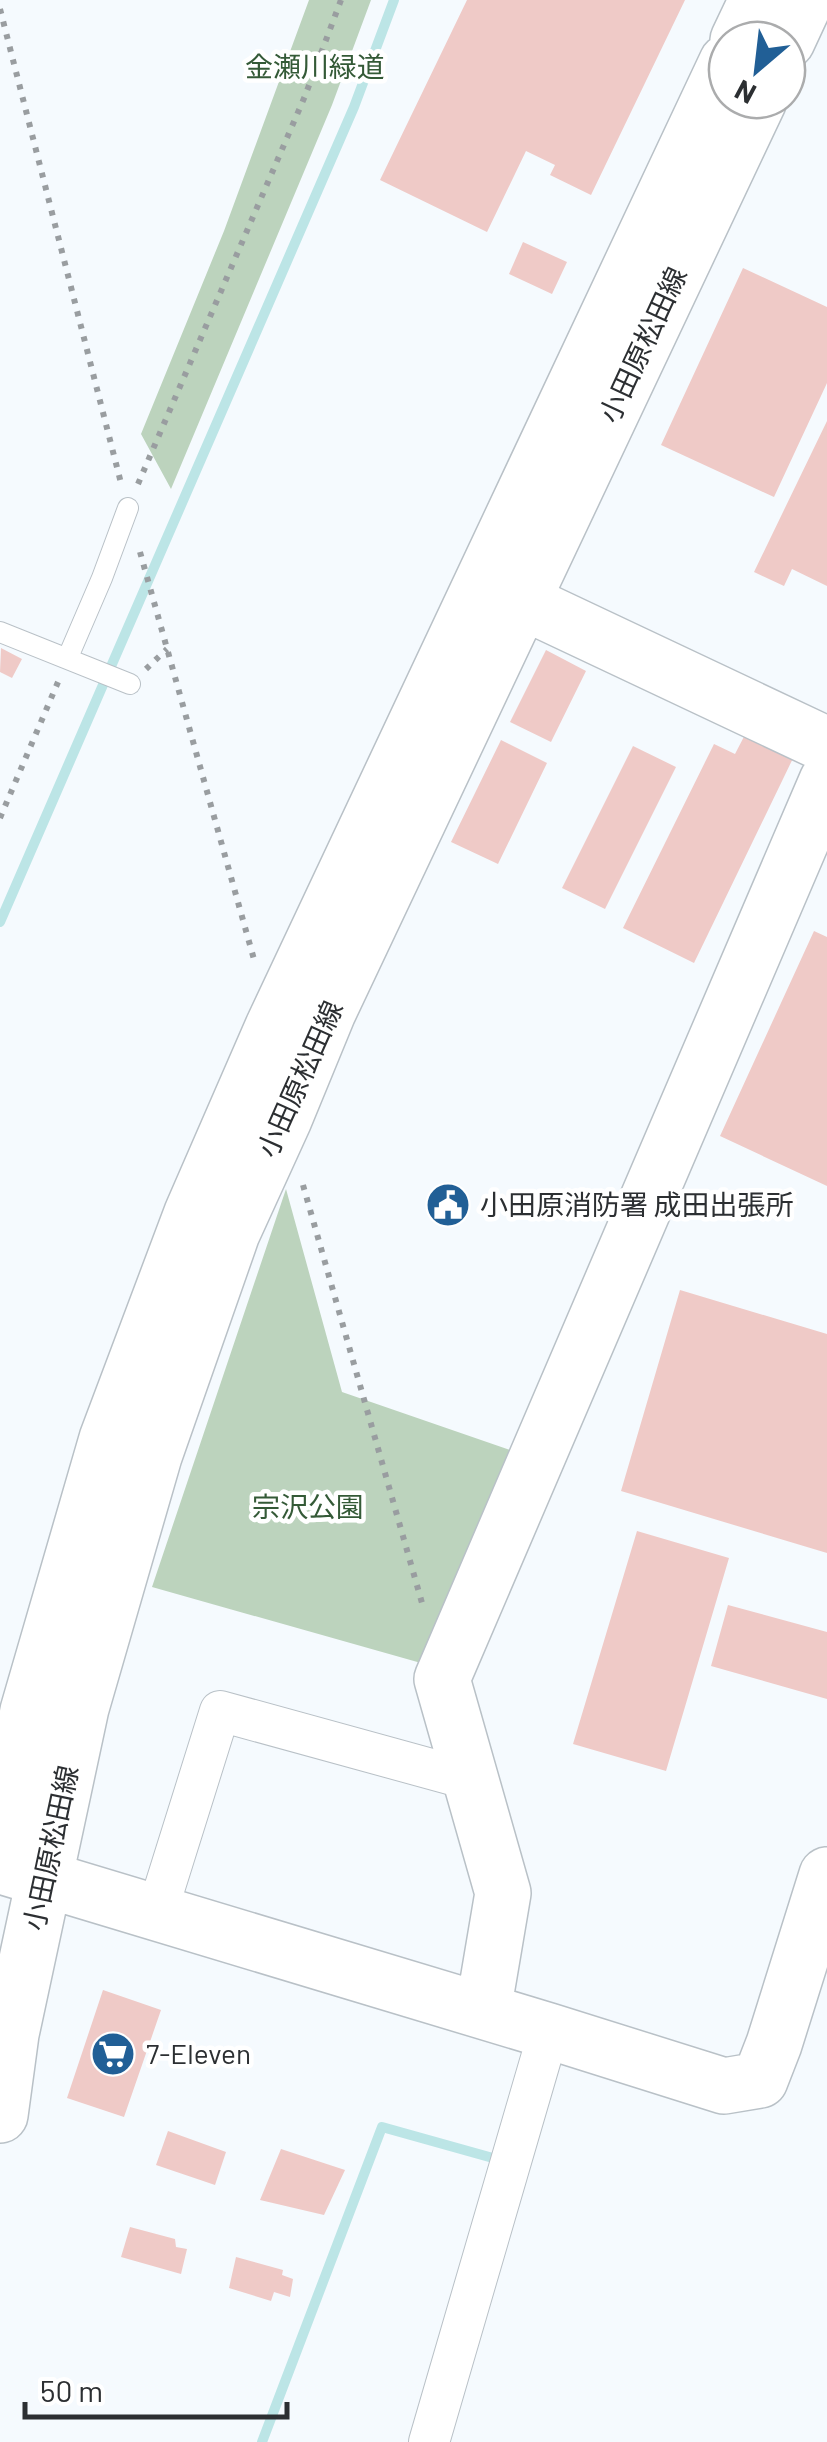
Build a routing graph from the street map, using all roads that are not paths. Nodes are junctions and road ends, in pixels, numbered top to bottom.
1 (707, 109) edge
2 (749, 120) edge
3 (128, 508) road end
4 (502, 591) junction
5 (0, 632) edge
6 (68, 658) junction
7 (130, 684) dead end
8 (827, 744) edge
9 (827, 781) edge
10 (471, 1780) junction
11 (15, 1865) edge
12 (827, 1875) edge
13 (157, 1912) junction
14 (483, 2012) junction
15 (549, 2031) junction
16 (0, 2114) edge
17 (429, 2442) edge

1 - 4 main road, 小田原松田線
2 - 4 main road, 小田原松田線
3 - 6 lane
4 - 8 main road
4 - 11 main road, 小田原松田線
4 - 11 main road, 小田原松田線
5 - 6 lane
6 - 7 lane
9 - 10 main road
10 - 13 street
10 - 14 main road
11 - 13 main road
11 - 16 main road, 小田原松田線
12 - 15 main road
13 - 14 main road
14 - 15 main road
15 - 17 street

